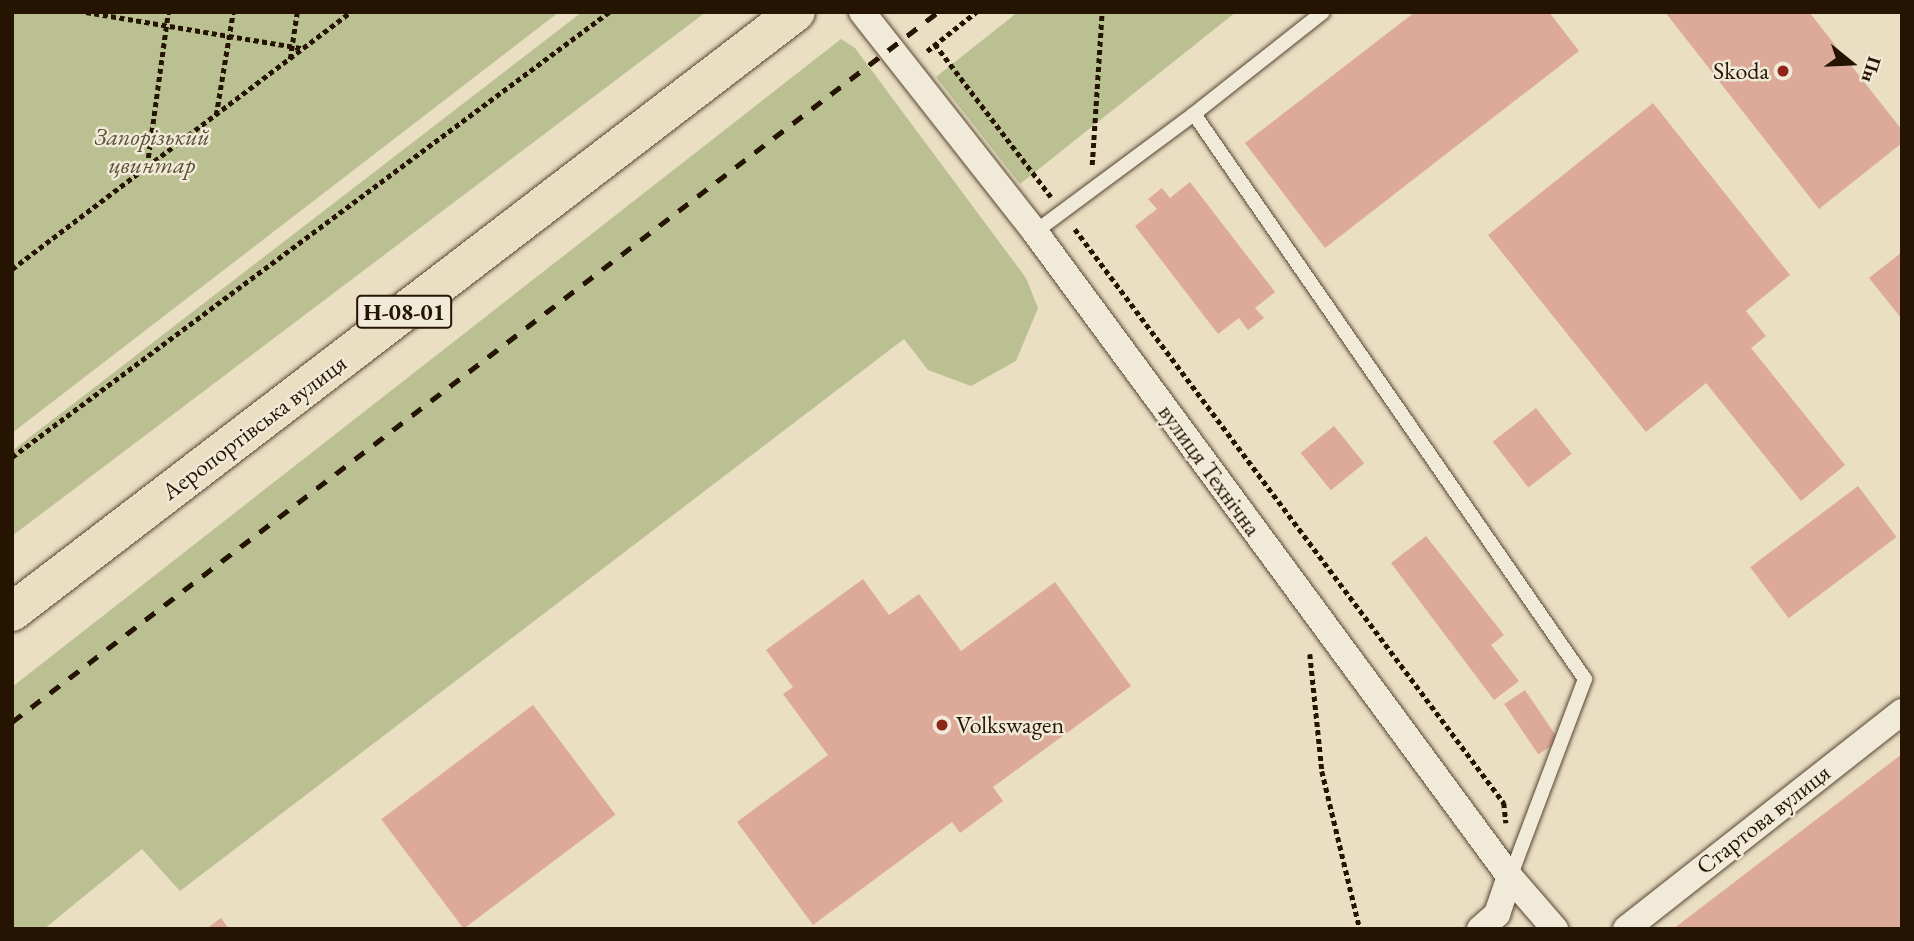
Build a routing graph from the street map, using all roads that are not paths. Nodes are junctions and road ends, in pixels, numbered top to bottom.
1 (796, 12) edge
2 (862, 12) edge
3 (1323, 12) edge
4 (1194, 114) junction
5 (1035, 232) junction
6 (12, 612) edge
7 (1902, 712) edge
8 (1510, 877) junction
9 (1480, 929) edge
10 (1555, 929) edge
11 (1626, 929) edge

1 - 6 main road, Аеропортівська вулиця / Н-08-01
2 - 5 street, вулиця Технічна
3 - 4 lane
4 - 5 lane
4 - 8 lane
5 - 8 street, вулиця Технічна
7 - 11 street, Стартова вулиця
8 - 9 street
8 - 10 street, вулиця Технічна

